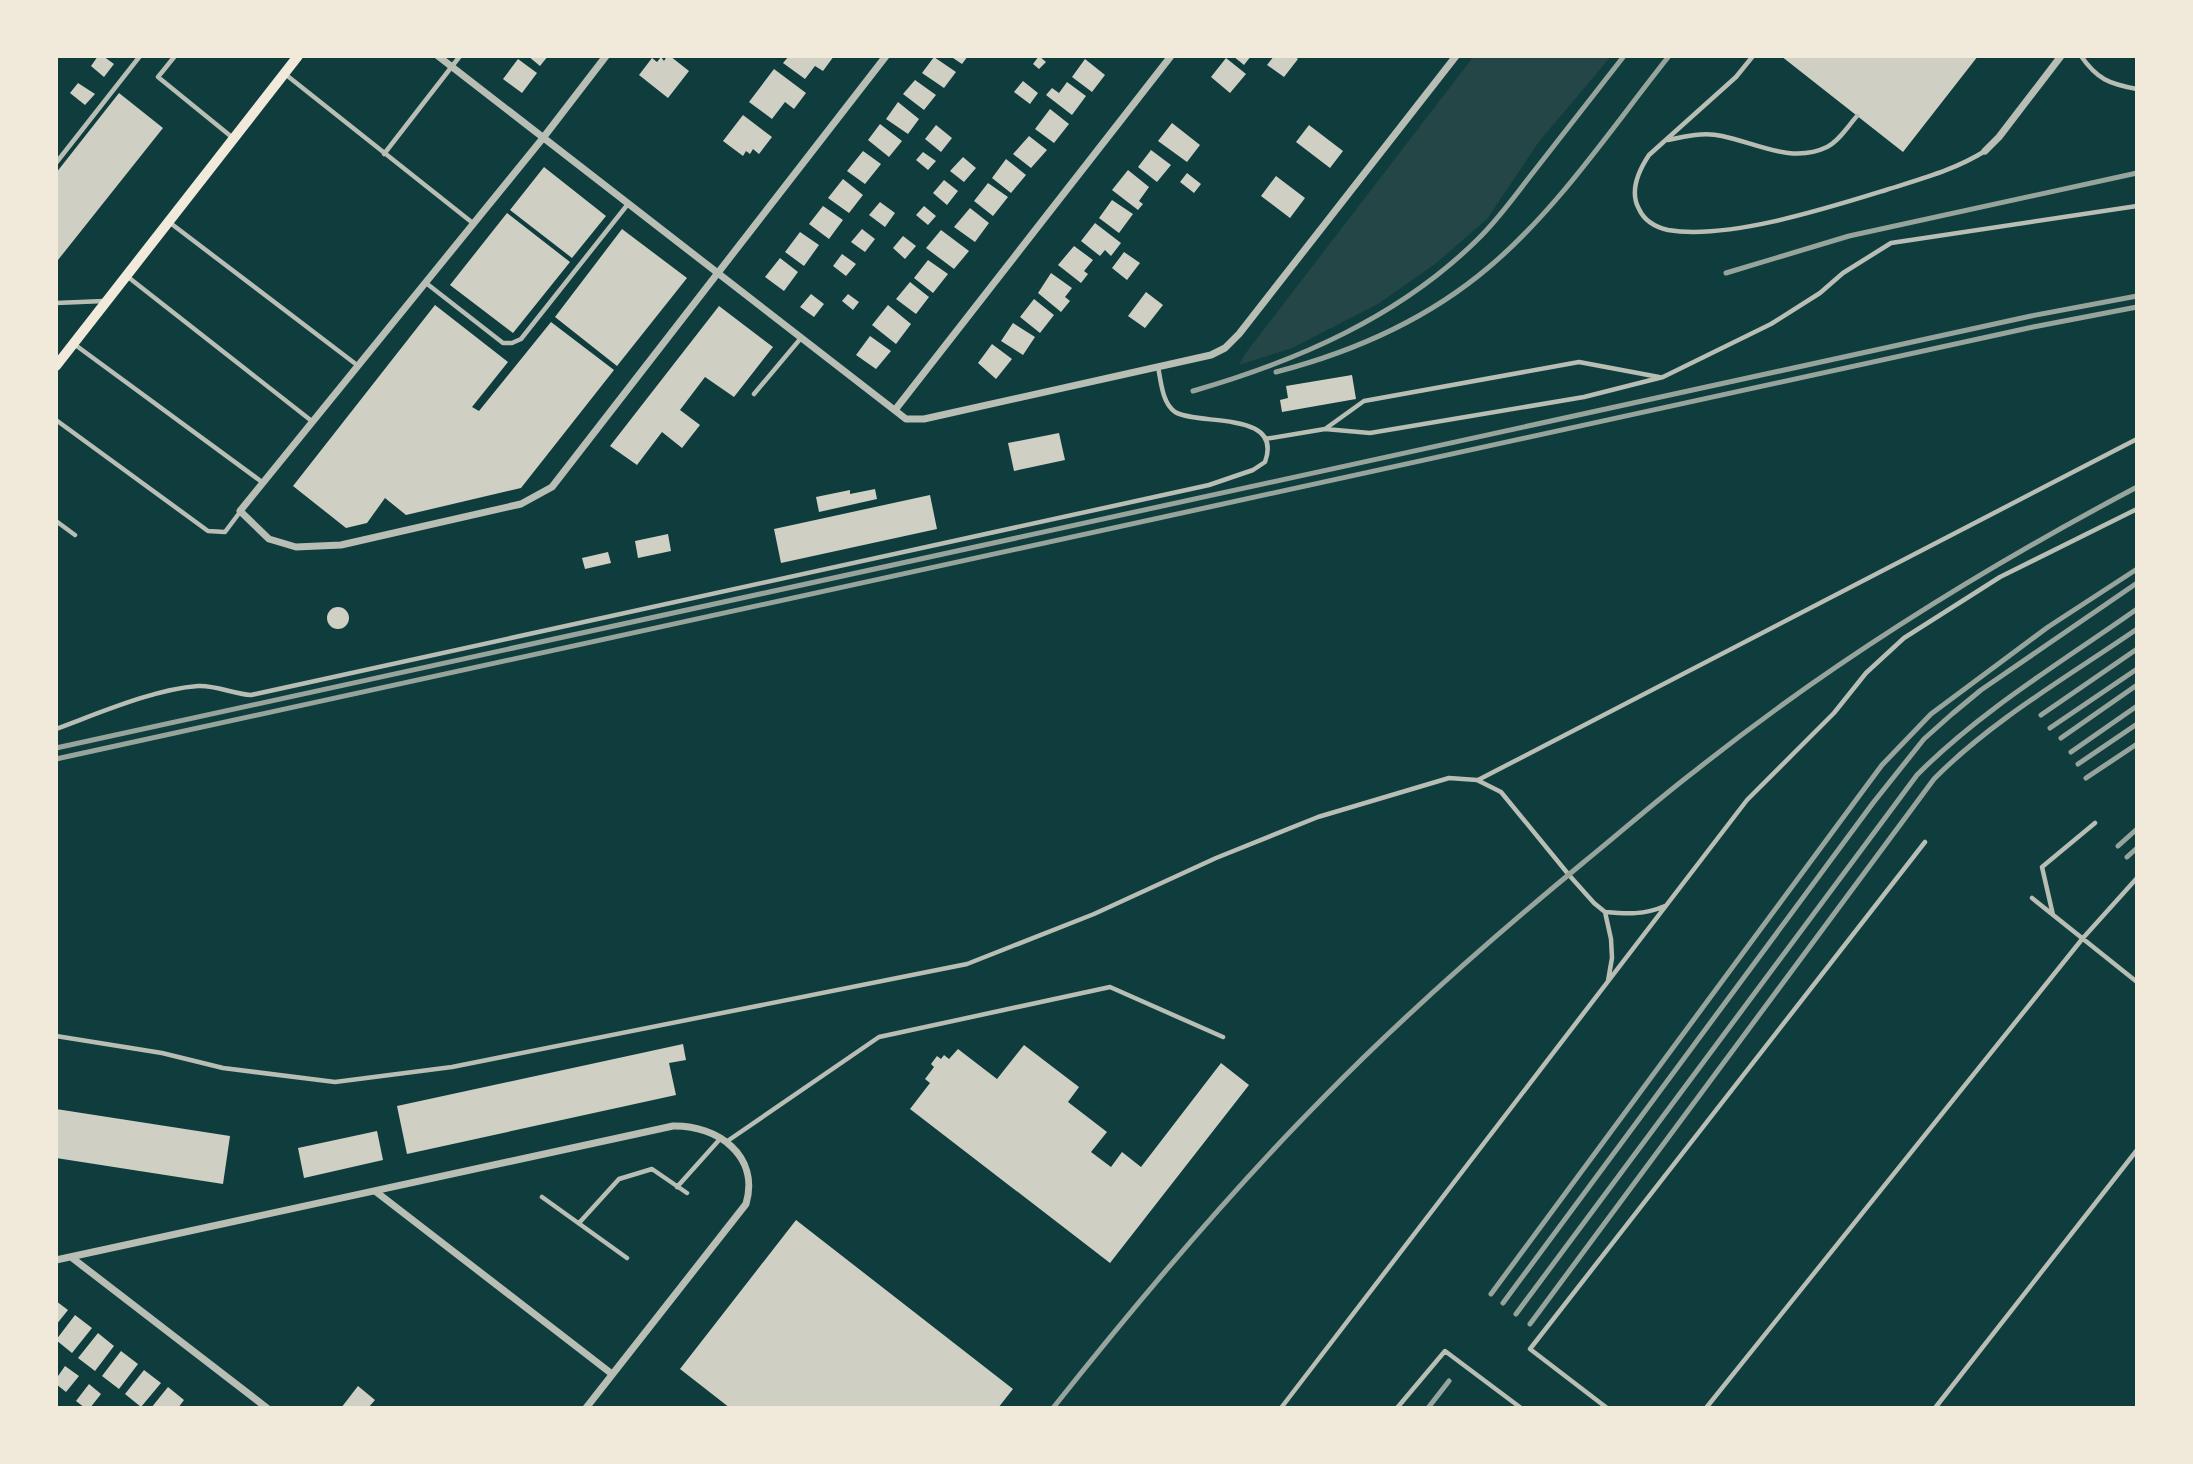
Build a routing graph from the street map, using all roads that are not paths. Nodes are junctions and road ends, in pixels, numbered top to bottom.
1 (140, 56) edge
2 (175, 56) edge
3 (298, 56) edge
4 (438, 56) edge
5 (460, 56) edge
6 (606, 56) edge
7 (886, 56) edge
8 (1171, 56) edge
9 (1456, 56) edge
10 (1753, 56) edge
11 (2061, 56) edge
12 (2081, 56) edge
13 (451, 66) junction
14 (284, 74) junction
15 (2137, 89) edge
16 (1857, 116) dead end
17 (543, 138) junction
18 (233, 139) junction
19 (1665, 141) junction
20 (1985, 151) joint
21 (384, 154) junction
22 (56, 163) edge
23 (628, 204) junction
24 (2137, 206) edge
25 (169, 222) junction
26 (474, 224) junction
27 (718, 274) junction
28 (127, 277) junction
29 (426, 283) junction
30 (109, 301) junction
31 (56, 303) edge
32 (802, 338) junction
33 (74, 343) junction
34 (56, 366) edge
35 (359, 367) junction
36 (1158, 367) junction
37 (1663, 377) junction
38 (754, 394) dead end
39 (895, 410) junction
40 (56, 420) edge
41 (313, 422) junction
42 (1325, 429) junction
43 (1265, 439) junction
44 (2137, 439) edge
45 (262, 482) junction
46 (2137, 509) edge
47 (240, 511) junction
48 (56, 521) edge
49 (75, 535) dead end
50 (56, 729) edge
51 (1477, 780) junction
52 (2095, 823) dead end
53 (1926, 842) dead end
54 (2137, 878) edge
55 (2032, 898) dead end
56 (1666, 905) junction
57 (1605, 912) junction
58 (2053, 915) junction
59 (2083, 938) junction
60 (1608, 981) junction
61 (2137, 982) edge
62 (56, 1036) edge
63 (1223, 1037) dead end
64 (724, 1140) junction
65 (2137, 1150) edge
66 (677, 1187) junction
67 (375, 1191) junction
68 (687, 1193) dead end
69 (542, 1198) dead end
70 (579, 1223) junction
71 (71, 1257) junction
72 (627, 1258) dead end
73 (56, 1260) edge
74 (612, 1374) junction
75 (267, 1408) edge
76 (586, 1408) edge
77 (1281, 1408) edge
78 (1397, 1408) edge
79 (1521, 1408) edge
80 (1607, 1408) edge
81 (1706, 1408) edge
82 (1935, 1408) edge

1 - 22 lane
2 - 18 lane
3 - 14 main road
4 - 13 street
5 - 13 lane
6 - 17 street
7 - 27 street
8 - 39 street
9 - 36 street
10 - 19 lane
11 - 20 street
12 - 15 lane
13 - 17 street
13 - 21 lane
14 - 18 main road
14 - 21 lane
16 - 19 lane
17 - 23 street
17 - 26 street
18 - 25 main road
19 - 20 lane
21 - 26 lane
23 - 27 street
23 - 29 lane
24 - 37 lane
25 - 28 main road
25 - 35 lane
26 - 29 street
27 - 32 street
27 - 47 street
28 - 30 main road
28 - 41 lane
29 - 35 street
30 - 31 lane
30 - 33 main road
32 - 38 lane
32 - 39 street
33 - 34 main road
33 - 45 lane
35 - 41 street
36 - 39 street
36 - 43 lane
37 - 42 lane
37 - 42 lane
40 - 47 lane
41 - 45 street
42 - 43 lane
43 - 50 lane
44 - 51 lane
45 - 47 street
46 - 56 lane
48 - 49 lane
51 - 57 lane
51 - 62 lane
52 - 58 lane
53 - 80 lane
54 - 59 lane
55 - 58 lane
56 - 57 lane
56 - 60 lane
57 - 60 lane
58 - 59 lane
59 - 61 lane
59 - 81 lane
60 - 77 lane
63 - 64 lane
64 - 66 lane
64 - 67 street
64 - 74 street
65 - 82 lane
66 - 68 lane
66 - 70 lane
67 - 71 street
67 - 74 street
69 - 70 lane
70 - 72 lane
71 - 73 street
71 - 75 street
74 - 76 street
78 - 79 lane

